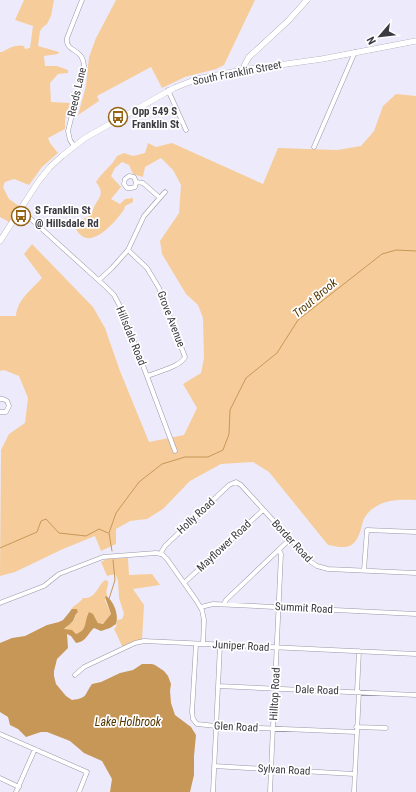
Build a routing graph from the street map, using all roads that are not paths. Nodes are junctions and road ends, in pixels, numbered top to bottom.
1 (82, 0) edge
2 (307, 0) edge
3 (416, 41) edge
4 (355, 52) junction
5 (243, 70) junction
6 (168, 90) junction
7 (186, 130) dead end
8 (74, 146) junction
9 (314, 147) dead end
10 (136, 182) dead end
11 (165, 192) dead end
12 (160, 198) junction
13 (21, 210) junction
14 (0, 241) edge
15 (128, 250) junction
16 (99, 280) junction
17 (147, 376) junction
18 (0, 399) edge
19 (0, 412) edge
20 (175, 450) dead end
21 (235, 482) joint
22 (263, 510) junction
23 (416, 532) edge
24 (290, 539) junction
25 (279, 550) junction
26 (160, 554) junction
27 (364, 570) junction
28 (416, 573) edge
29 (184, 583) junction
30 (0, 603) edge
31 (224, 604) junction
32 (279, 606) junction
33 (201, 607) junction
34 (416, 614) edge
35 (196, 644) junction
36 (203, 644) junction
37 (220, 645) junction
38 (278, 648) junction
39 (359, 651) junction
40 (416, 654) edge
41 (75, 675) dead end
42 (218, 686) junction
43 (276, 689) junction
44 (358, 692) junction
45 (416, 695) edge
46 (216, 726) junction
47 (356, 727) junction
48 (386, 728) dead end
49 (273, 729) junction
50 (356, 732) junction
51 (0, 734) edge
52 (35, 749) junction
53 (214, 766) junction
54 (272, 769) junction
55 (354, 774) junction
56 (0, 778) edge
57 (19, 787) junction
58 (16, 792) edge
59 (79, 792) edge
60 (213, 792) edge
61 (270, 792) edge
62 (354, 792) edge

1 - 8 street, Reeds Lane
2 - 5 main road
3 - 4 main road, South Franklin Street
4 - 5 main road, South Franklin Street
4 - 9 street
5 - 6 main road, South Franklin Street
6 - 7 street
6 - 8 main road, South Franklin Street
8 - 13 main road, South Franklin Street
10 - 12 street
11 - 12 street
12 - 15 street
13 - 14 main road, South Franklin Street
13 - 16 street, Hillsdale Road
15 - 16 street
15 - 17 street, Grove Avenue
16 - 17 street, Hillsdale Road
17 - 20 street, Hillsdale Road
18 - 19 street
21 - 22 street, Border Road
21 - 26 street, Holly Road
22 - 24 street, Border Road
22 - 29 street, Mayflower Road
23 - 27 street
24 - 25 street
24 - 27 street, Border Road
25 - 31 street
25 - 32 street, Hilltop Road
26 - 29 street
26 - 30 street
27 - 28 street, Border Road
29 - 33 street
31 - 32 street, Summit Road
31 - 33 street, Summit Road
32 - 34 street, Summit Road
32 - 38 street, Hilltop Road
33 - 36 street
35 - 36 street, Juniper Road
35 - 41 street, Juniper Road
35 - 46 street, Glen Road
36 - 37 street, Juniper Road
37 - 38 street, Juniper Road
37 - 42 street
38 - 39 street, Juniper Road
38 - 43 street, Hilltop Road
39 - 40 street, Juniper Road
39 - 44 street
42 - 43 street, Dale Road
42 - 46 street
43 - 44 street, Dale Road
43 - 49 street, Hilltop Road
44 - 45 street, Dale Road
44 - 47 street
46 - 49 street, Glen Road
46 - 53 street
47 - 48 street
47 - 50 street
49 - 50 street, Glen Road
49 - 54 street, Hilltop Road
50 - 55 street
51 - 52 street
52 - 57 street
52 - 59 street
53 - 54 street, Sylvan Road
53 - 60 street
54 - 55 street, Sylvan Road
54 - 61 street, Hilltop Road
55 - 62 street
56 - 57 street
57 - 58 street

